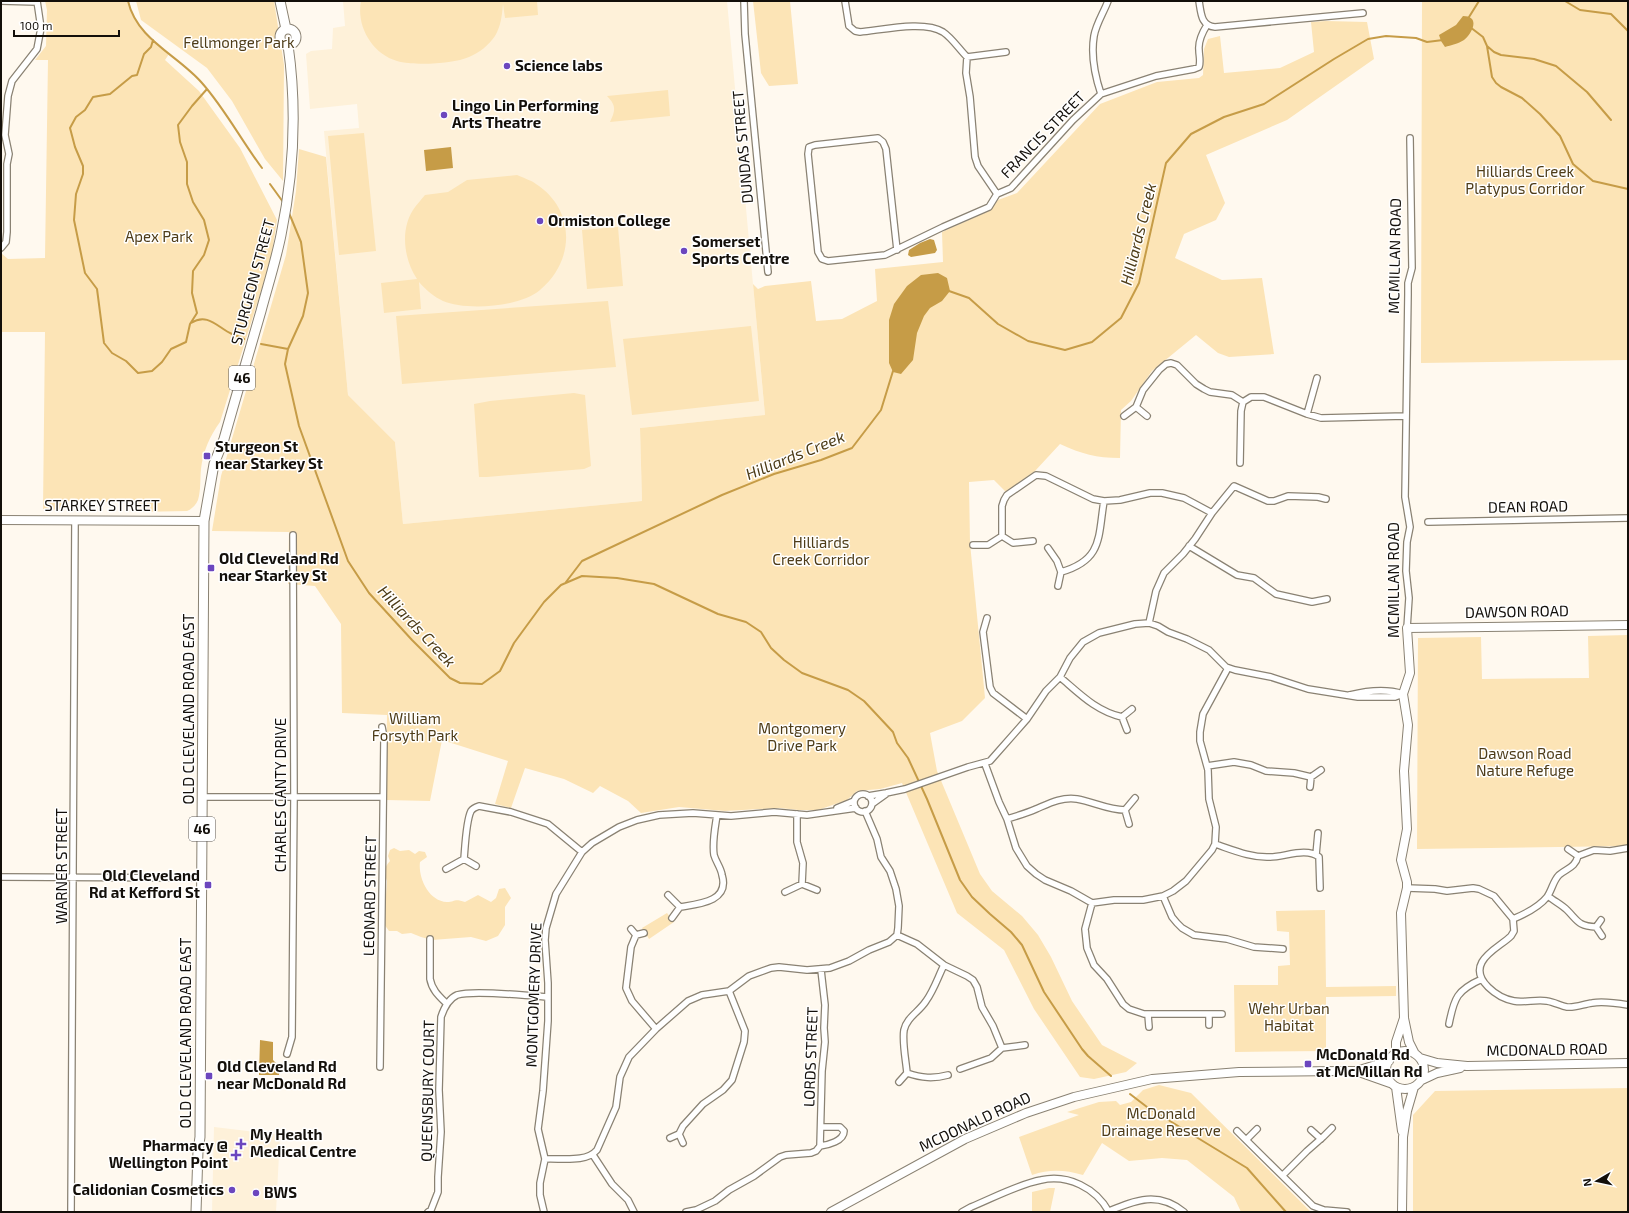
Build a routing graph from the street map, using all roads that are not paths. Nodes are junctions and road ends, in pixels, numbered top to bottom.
1 (1, 1) edge
2 (37, 1) edge
3 (280, 1) edge
4 (740, 1) edge
5 (744, 1) edge
6 (845, 1) edge
7 (1108, 1) edge
8 (1199, 1) edge
9 (1363, 13) dead end
10 (744, 19) junction
11 (1207, 25) junction
12 (1006, 52) dead end
13 (967, 57) junction
14 (1101, 94) junction
15 (1410, 138) dead end
16 (997, 194) junction
17 (1, 248) edge
18 (897, 250) junction
19 (768, 272) dead end
20 (1317, 378) dead end
21 (1243, 402) junction
22 (1136, 406) junction
23 (1307, 414) junction
24 (1124, 416) dead end
25 (1147, 416) dead end
26 (1406, 416) junction
27 (1240, 463) dead end
28 (1326, 499) dead end
29 (1104, 501) junction
30 (1212, 512) junction
31 (1628, 518) edge
32 (1, 520) edge
33 (75, 520) junction
34 (204, 520) junction
35 (1428, 522) dead end
36 (293, 535) dead end
37 (1002, 536) junction
38 (1033, 541) dead end
39 (973, 545) dead end
40 (1189, 546) junction
41 (1048, 548) dead end
42 (1062, 572) junction
43 (1058, 586) dead end
44 (1326, 600) dead end
45 (987, 618) dead end
46 (1149, 622) junction
47 (1628, 625) edge
48 (1407, 628) junction
49 (1228, 668) junction
50 (1060, 677) junction
51 (1403, 694) junction
52 (1132, 709) dead end
53 (1122, 717) junction
54 (1027, 719) junction
55 (382, 727) dead end
56 (1127, 730) dead end
57 (985, 764) junction
58 (1207, 766) junction
59 (1321, 770) dead end
60 (1311, 777) junction
61 (1310, 787) dead end
62 (886, 793) junction
63 (868, 796) junction
64 (203, 797) junction
65 (294, 797) junction
66 (383, 798) junction
67 (1135, 798) dead end
68 (854, 801) junction
69 (872, 804) junction
70 (856, 808) junction
71 (1125, 810) junction
72 (829, 811) junction
73 (865, 811) junction
74 (797, 814) junction
75 (717, 815) junction
76 (1007, 819) junction
77 (1129, 824) dead end
78 (1318, 833) dead end
79 (1215, 844) junction
80 (1628, 848) edge
81 (1568, 849) dead end
82 (582, 852) junction
83 (1316, 855) junction
84 (1578, 856) junction
85 (464, 859) junction
86 (476, 866) dead end
87 (446, 869) dead end
88 (1, 877) edge
89 (74, 877) junction
90 (202, 878) junction
91 (802, 884) junction
92 (1320, 888) dead end
93 (1407, 888) junction
94 (817, 890) dead end
95 (785, 892) dead end
96 (668, 895) dead end
97 (1163, 896) junction
98 (1548, 896) junction
99 (1092, 903) junction
100 (680, 907) junction
101 (672, 918) dead end
102 (1513, 919) junction
103 (1601, 920) dead end
104 (1596, 927) junction
105 (631, 929) dead end
106 (644, 933) dead end
107 (636, 935) junction
108 (897, 935) junction
109 (1602, 936) dead end
110 (430, 939) dead end
111 (1283, 949) dead end
112 (944, 965) junction
113 (821, 970) junction
114 (1482, 979) junction
115 (729, 991) junction
116 (547, 998) junction
117 (447, 1004) junction
118 (1628, 1005) edge
119 (1222, 1014) dead end
120 (1148, 1015) junction
121 (1209, 1015) junction
122 (1450, 1017) junction
123 (1404, 1018) junction
124 (1457, 1019) dead end
125 (1449, 1024) dead end
126 (1209, 1025) dead end
127 (1149, 1027) dead end
128 (656, 1029) junction
129 (1025, 1045) dead end
130 (1002, 1048) junction
131 (287, 1054) dead end
132 (1396, 1054) junction
133 (1417, 1056) junction
134 (1389, 1061) junction
135 (1628, 1063) edge
136 (1467, 1066) junction
137 (380, 1067) dead end
138 (960, 1070) dead end
139 (1356, 1071) junction
140 (907, 1073) junction
141 (948, 1075) dead end
142 (1422, 1080) junction
143 (899, 1082) dead end
144 (1393, 1085) junction
145 (1414, 1087) junction
146 (821, 1127) junction
147 (1332, 1128) dead end
148 (1257, 1129) dead end
149 (1310, 1130) dead end
150 (1237, 1131) dead end
151 (678, 1134) junction
152 (1403, 1137) junction
153 (200, 1138) junction
154 (670, 1138) dead end
155 (1321, 1139) junction
156 (1246, 1140) junction
157 (683, 1143) dead end
158 (820, 1146) junction
159 (593, 1154) junction
160 (545, 1159) junction
161 (1283, 1175) junction
162 (431, 1211) edge
163 (71, 1212) edge
164 (196, 1212) edge
165 (202, 1212) edge
166 (544, 1212) edge
167 (634, 1212) edge
168 (686, 1212) edge
169 (831, 1212) edge
170 (962, 1212) edge
171 (1109, 1212) edge
172 (1184, 1212) edge
173 (1347, 1212) edge
174 (1402, 1212) edge

1 - 2 street
2 - 17 street
3 - 34 main road, STURGEON STREET / 46
4 - 10 street, DUNDAS STREET
5 - 10 street, DUNDAS STREET
6 - 13 street
7 - 14 street
8 - 11 street
9 - 11 street
10 - 19 street, DUNDAS STREET
11 - 14 street, FRANCIS STREET
12 - 13 street
13 - 16 street
14 - 16 street, FRANCIS STREET
15 - 26 street, MCMILLAN ROAD
16 - 18 street, FRANCIS STREET
18 - 18 street, FRANCIS STREET
20 - 23 street
21 - 22 street
21 - 23 street
21 - 27 street
22 - 24 street
22 - 25 street
23 - 26 street
26 - 48 street, MCMILLAN ROAD
28 - 30 street
29 - 30 street
29 - 37 street
29 - 42 street
30 - 40 street
31 - 35 street, DEAN ROAD
32 - 33 street, STARKEY STREET
33 - 34 street, STARKEY STREET
33 - 89 street, WARNER STREET
34 - 64 main road, OLD CLEVELAND ROAD EAST / 46
36 - 65 street, CHARLES CANTY DRIVE
37 - 38 street
37 - 39 street
40 - 44 street
40 - 46 street
41 - 42 street
42 - 43 street
45 - 54 street
46 - 49 street
46 - 50 street
47 - 48 street, DAWSON ROAD
48 - 51 street, MCMILLAN ROAD
49 - 51 street
49 - 58 street
50 - 53 street
50 - 54 street
51 - 93 street, MCMILLAN ROAD
52 - 53 street
53 - 56 street
54 - 57 street
55 - 66 street, LEONARD STREET
57 - 62 street
57 - 76 street
58 - 60 street
58 - 79 street
59 - 60 street
60 - 61 street
62 - 63 street
62 - 69 street
63 - 68 street
63 - 69 street
64 - 65 street
64 - 90 main road, OLD CLEVELAND ROAD EAST / 46
65 - 66 street
65 - 131 street, CHARLES CANTY DRIVE
66 - 137 street, LEONARD STREET
67 - 71 street
68 - 70 street
68 - 72 street, MONTGOMERY DRIVE
69 - 73 street
70 - 72 street, MONTGOMERY DRIVE
70 - 73 street
71 - 76 street
71 - 77 street
72 - 74 street, MONTGOMERY DRIVE
73 - 108 street
74 - 75 street, MONTGOMERY DRIVE
74 - 91 street
75 - 82 street, MONTGOMERY DRIVE
75 - 100 street
76 - 99 street
78 - 83 street
79 - 83 street
79 - 97 street
80 - 84 street
81 - 84 street
82 - 85 street
82 - 116 street, MONTGOMERY DRIVE
83 - 92 street
84 - 98 street
85 - 86 street
85 - 87 street
88 - 89 street
89 - 90 street
89 - 163 street, WARNER STREET
90 - 153 main road, OLD CLEVELAND ROAD EAST / 46
91 - 94 street
91 - 95 street
93 - 102 street
93 - 123 street, MCMILLAN ROAD
96 - 100 street
97 - 99 street
97 - 111 street
98 - 102 street
98 - 104 street
99 - 120 street
100 - 101 street
102 - 114 street
103 - 104 street
104 - 109 street
105 - 107 street
106 - 107 street
107 - 128 street
108 - 112 street
108 - 113 street
110 - 117 street
112 - 130 street
112 - 140 street
113 - 115 street
113 - 146 street, LORDS STREET
114 - 118 street
114 - 122 street
115 - 128 street
115 - 151 street
116 - 117 street, QUEENSBURY COURT
116 - 160 street, MONTGOMERY DRIVE
117 - 162 street, QUEENSBURY COURT
119 - 121 street
120 - 121 street
120 - 127 street
121 - 126 street
122 - 124 street
122 - 125 street
123 - 132 street, MCMILLAN ROAD
123 - 133 street, MCMILLAN ROAD
128 - 159 street
129 - 130 street
130 - 138 street
132 - 133 street
132 - 134 street
133 - 136 street, MCDONALD ROAD
133 - 142 street
134 - 139 street, MCDONALD ROAD
134 - 144 street
135 - 136 street, MCDONALD ROAD
136 - 142 street, MCDONALD ROAD
139 - 144 street, MCDONALD ROAD
139 - 169 street, MCDONALD ROAD
140 - 141 street
140 - 143 street
142 - 145 street
144 - 145 street
144 - 152 street
145 - 152 street
146 - 158 street, LORDS STREET
146 - 158 street
147 - 155 street
148 - 156 street
149 - 155 street
150 - 156 street
151 - 154 street
151 - 157 street
152 - 174 street
153 - 164 main road, OLD CLEVELAND ROAD EAST / 46
153 - 165 main road, OLD CLEVELAND ROAD EAST / 46
155 - 161 street
156 - 161 street
158 - 168 street
159 - 160 street
159 - 167 street
160 - 166 street, MONTGOMERY DRIVE
161 - 173 street
170 - 171 street
171 - 172 street

